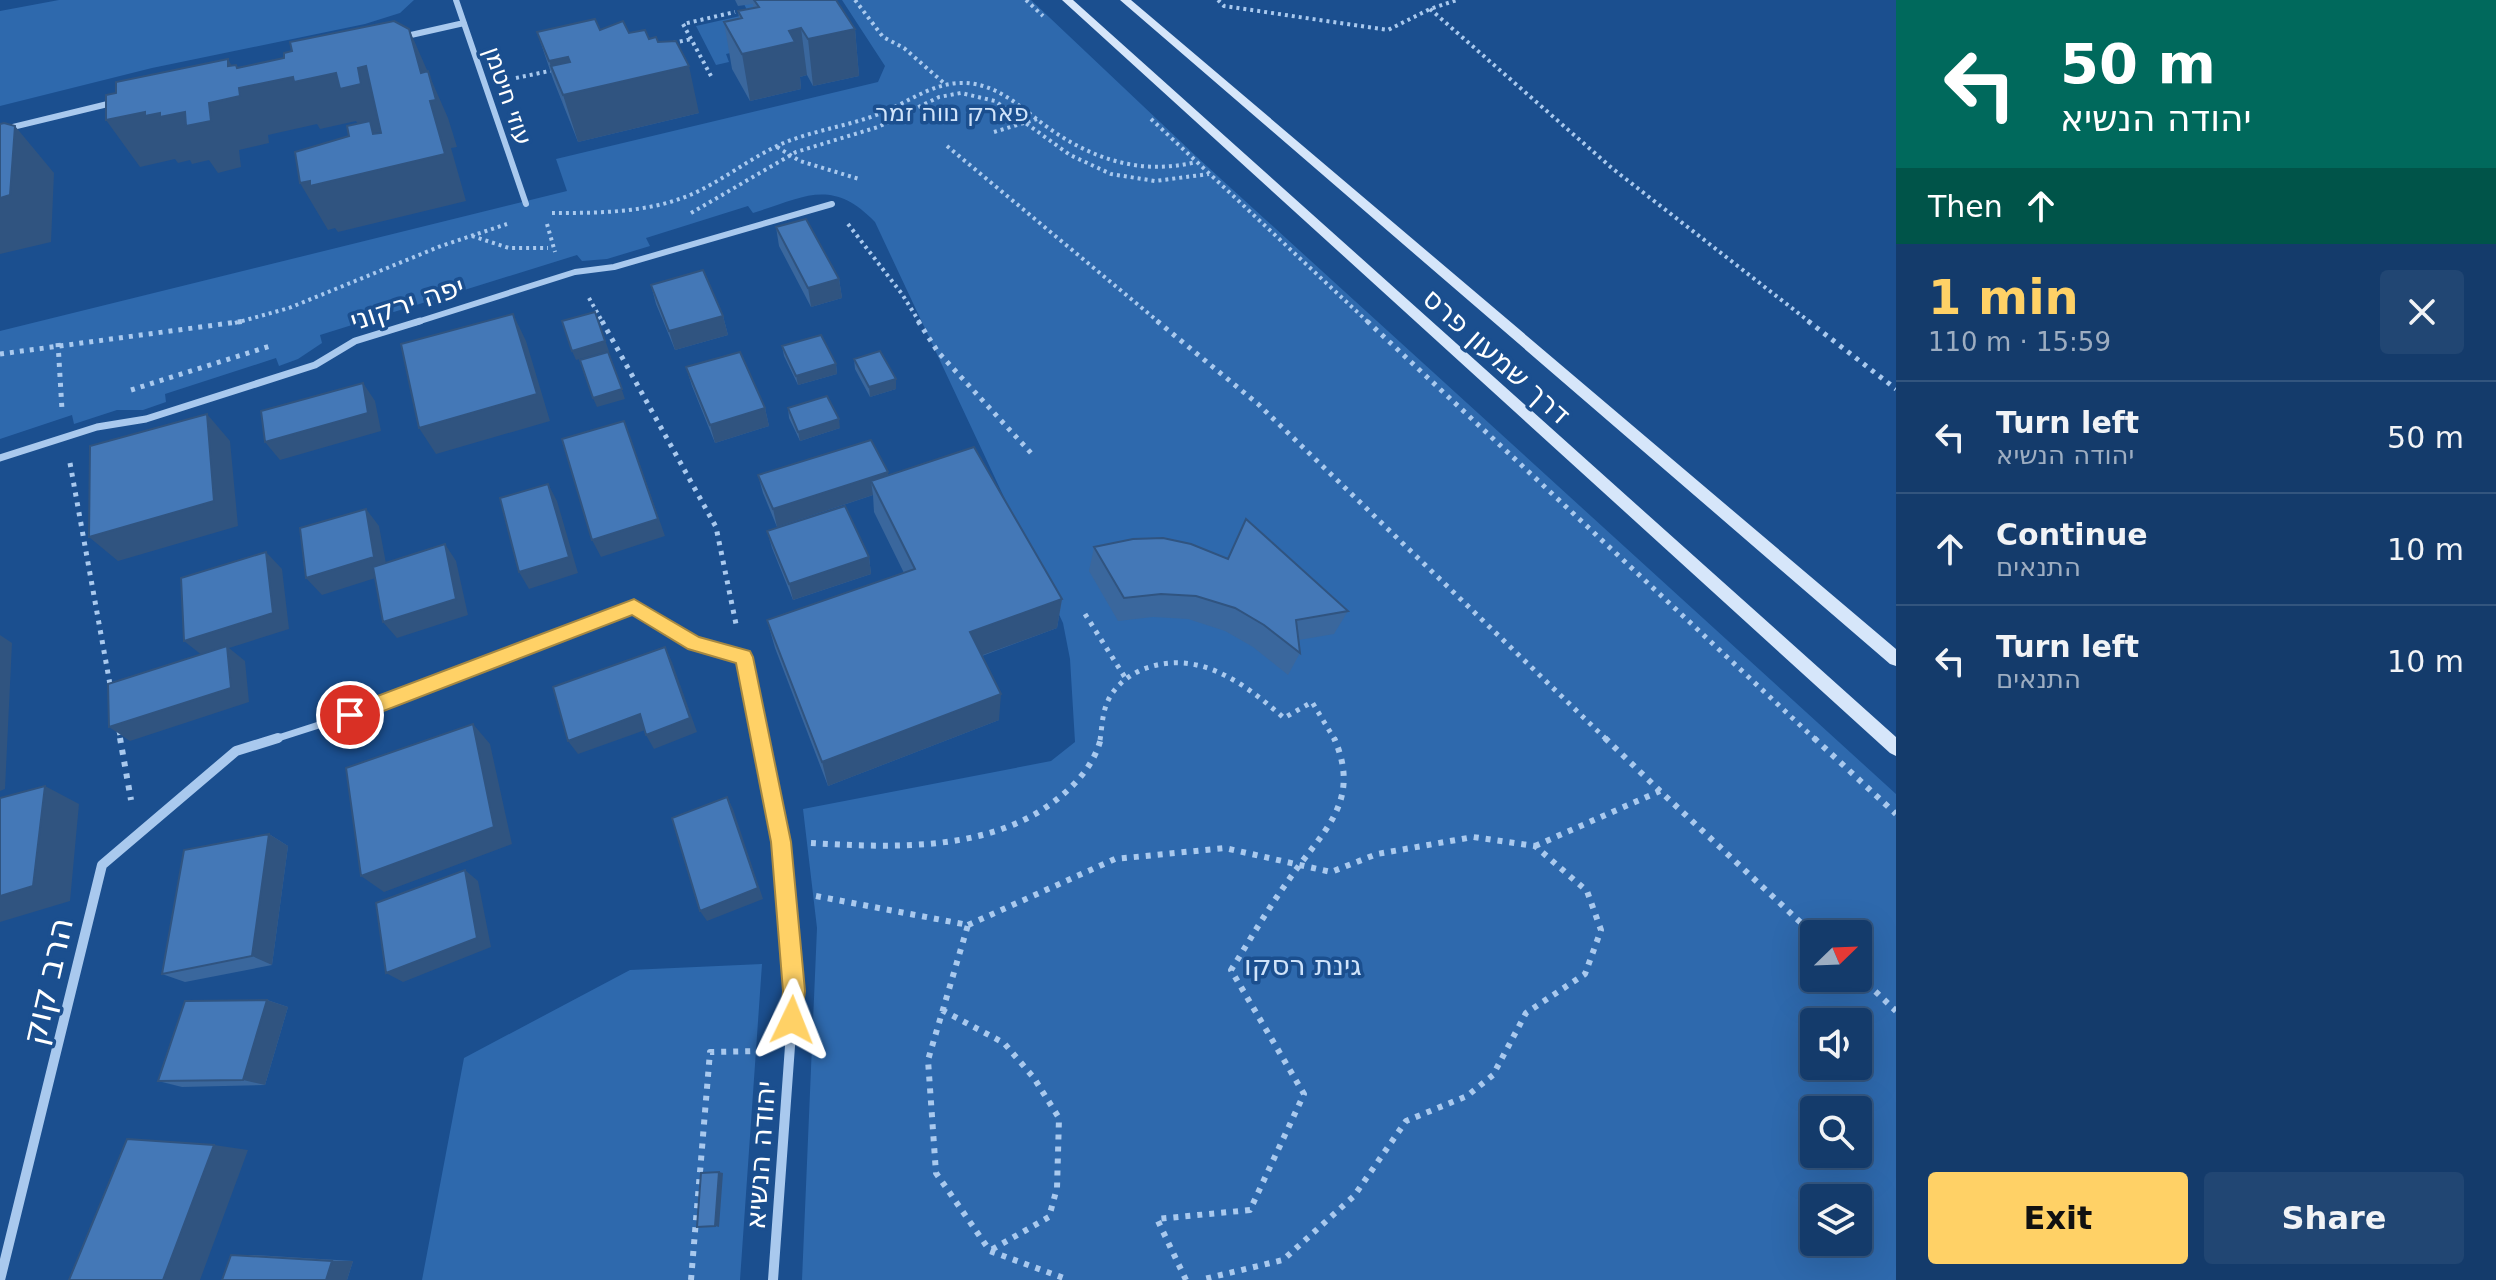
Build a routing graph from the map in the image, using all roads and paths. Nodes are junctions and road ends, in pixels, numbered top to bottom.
1 (456, 0) edge
2 (855, 0) edge
3 (1026, 0) edge
4 (1067, 0) edge
5 (1125, 0) edge
6 (1218, 0) edge
7 (1457, 0) edge
8 (1430, 9) junction
9 (735, 12) edge
10 (1049, 21) dead end
11 (464, 23) junction
12 (399, 38) edge
13 (691, 39) junction
14 (662, 46) edge
15 (560, 68) edge
16 (711, 76) dead end
17 (516, 78) dead end
18 (945, 85) dead end
19 (122, 101) edge
20 (1151, 118) dead end
21 (1037, 119) dead end
22 (1026, 123) junction
23 (0, 130) edge
24 (994, 132) dead end
25 (947, 146) dead end
26 (777, 147) dead end
27 (1080, 149) dead end
28 (790, 155) junction
29 (1196, 162) junction
30 (1209, 174) junction
31 (859, 179) dead end
32 (526, 204) dead end
33 (832, 204) joint
34 (686, 215) dead end
35 (472, 236) dead end
36 (553, 248) dead end
37 (575, 272) junction
38 (58, 343) dead end
39 (1896, 389) edge
40 (65, 437) junction
41 (1031, 453) dead end
42 (0, 458) edge
43 (1085, 614) dead end
44 (744, 657) junction
45 (1896, 659) edge
46 (1126, 679) junction
47 (113, 697) edge
48 (118, 728) edge
49 (1896, 748) edge
50 (1660, 791) junction
51 (1896, 814) edge
52 (138, 835) junction
53 (781, 842) junction
54 (1535, 846) junction
55 (1299, 865) junction
56 (785, 890) junction
57 (1800, 922) edge
58 (968, 925) junction
59 (1872, 988) edge
60 (942, 1010) junction
61 (1896, 1011) edge
62 (790, 1050) junction
63 (990, 1251) junction
64 (0, 1280) edge
65 (691, 1280) edge
66 (773, 1280) edge
67 (1069, 1280) edge
68 (1186, 1280) edge
69 (1200, 1280) edge

1 - 11 street, עוזי חיטמן
2 - 18 path
3 - 10 path
4 - 49 street, דרך שמעון פרס
5 - 45 street, דרך שמעון פרס
6 - 8 path
7 - 8 path
8 - 39 path
9 - 13 path
11 - 12 street
11 - 32 street, עוזי חיטמן
13 - 14 path
13 - 16 path
15 - 17 path
19 - 23 street
20 - 29 path
21 - 22 path
22 - 24 path
22 - 28 path
22 - 30 path
25 - 50 path
26 - 28 path
27 - 29 path
28 - 31 path
28 - 34 path
29 - 30 path
30 - 51 path
33 - 37 street, יפה ירקוני
33 - 41 path
35 - 36 path
37 - 40 street, יפה ירקוני
37 - 44 path
38 - 40 path
40 - 42 street, יפה ירקוני
40 - 47 path
43 - 46 path
44 - 52 street, הרב קוק
44 - 53 street, יהודה הנשיא
46 - 53 path
46 - 55 path
48 - 52 path
50 - 54 path
50 - 57 path
52 - 64 street, הרב קוק
53 - 56 street, יהודה הנשיא
54 - 55 path
54 - 69 path
55 - 58 path
55 - 68 path
56 - 58 path
56 - 62 street, יהודה הנשיא
58 - 60 path
59 - 61 path
60 - 63 path
60 - 63 path
62 - 65 path
62 - 66 street, יהודה הנשיא
63 - 67 path

